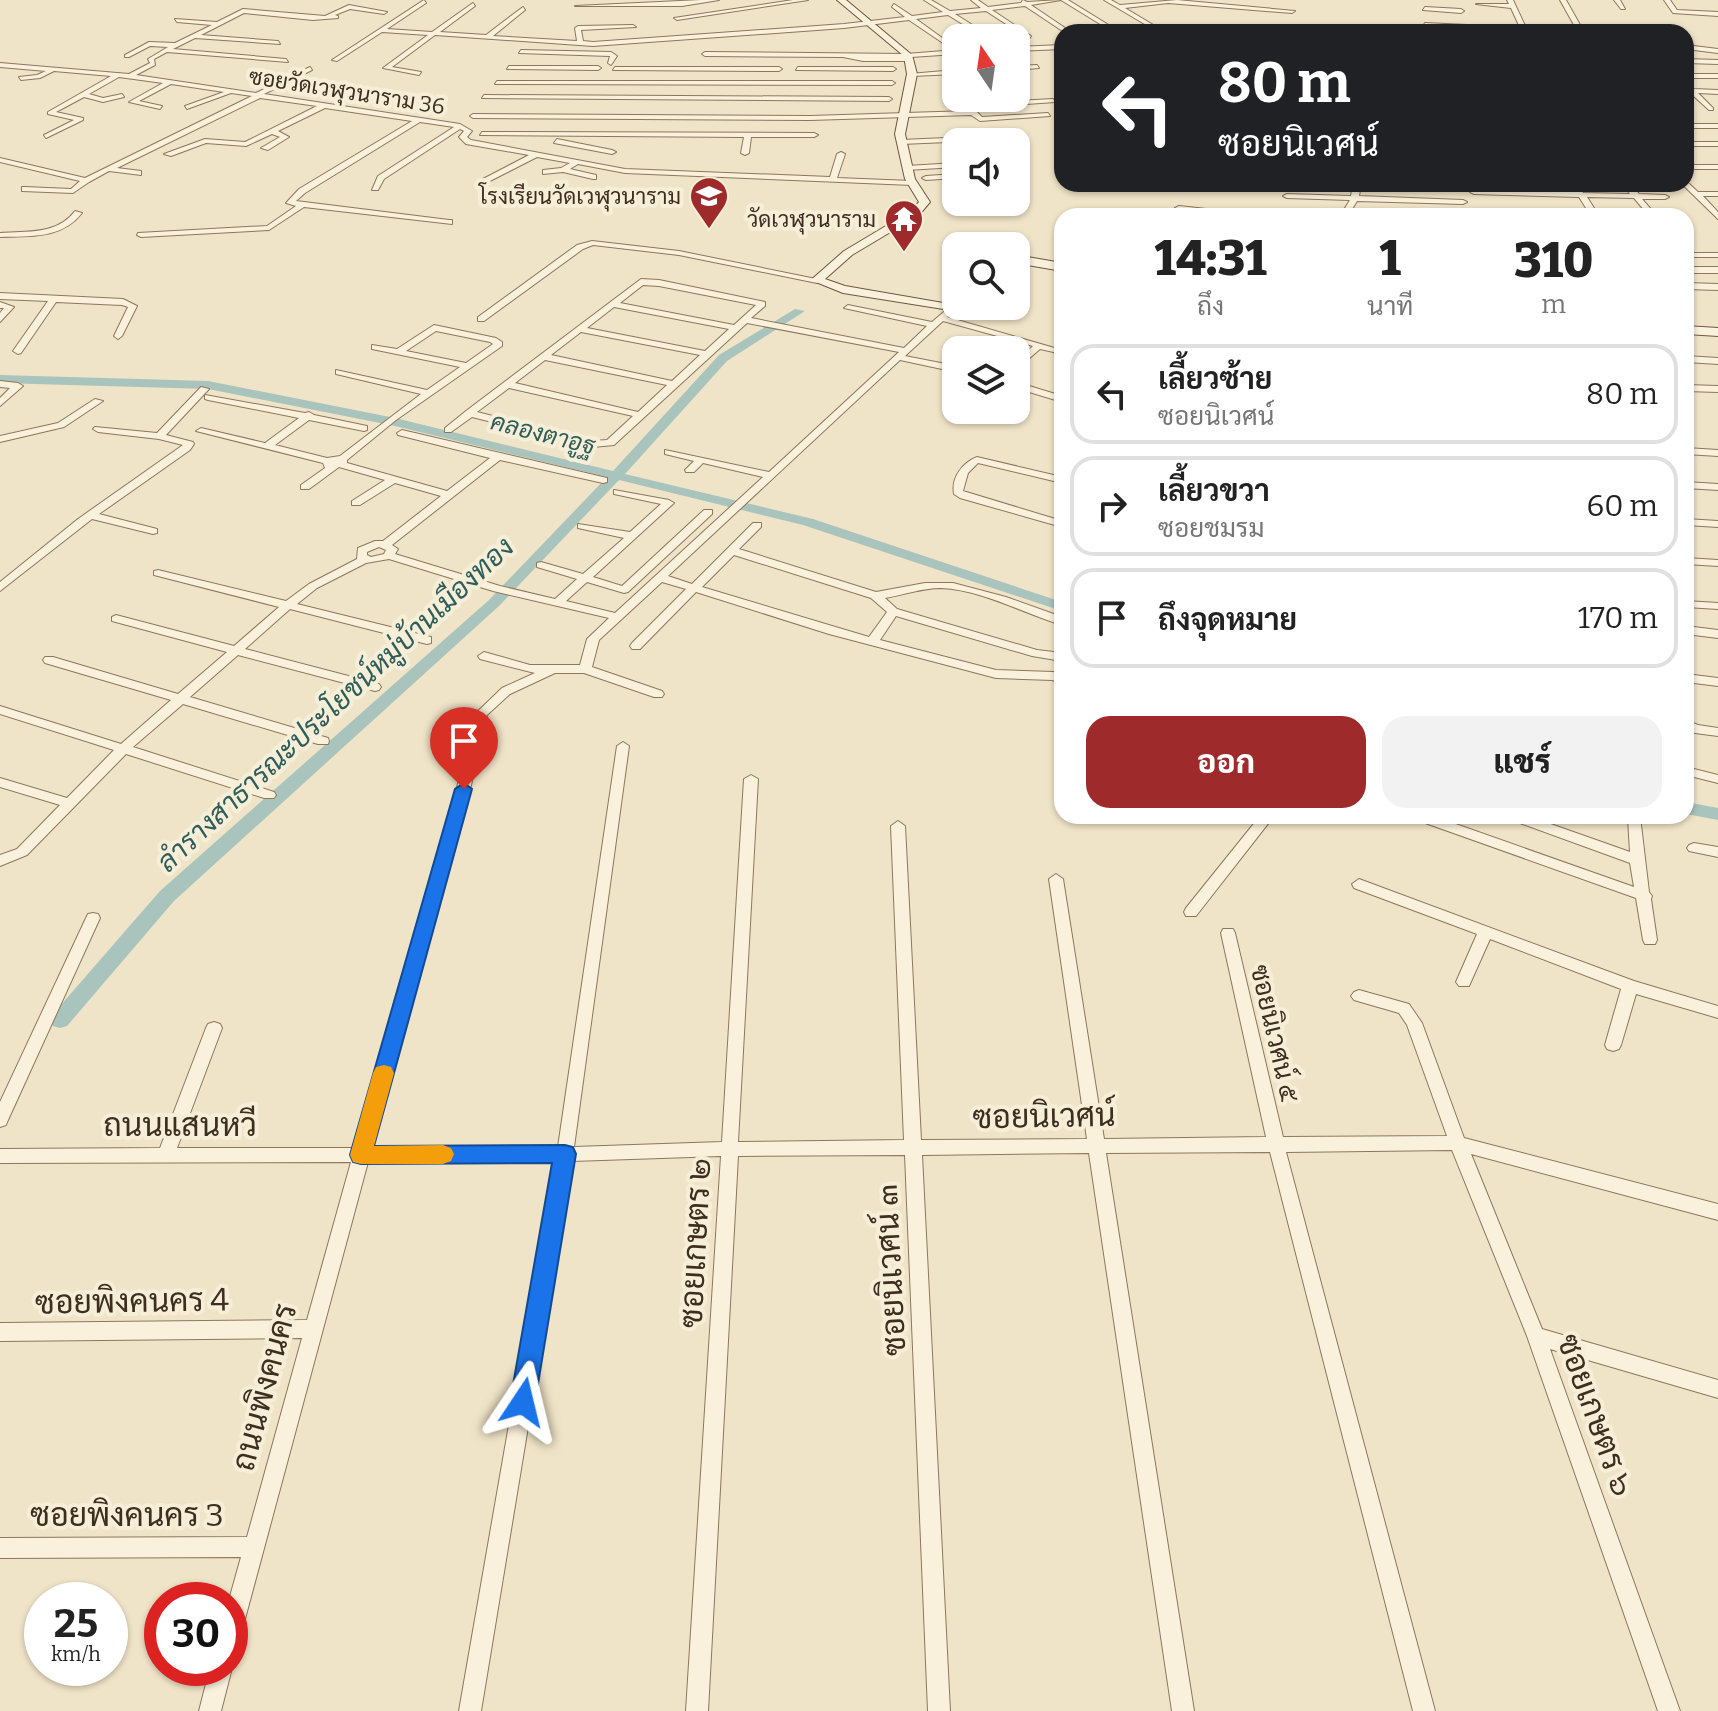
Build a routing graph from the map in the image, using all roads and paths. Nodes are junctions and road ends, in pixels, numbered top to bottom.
1 (716, 0) edge
2 (795, 0) edge
3 (841, 0) edge
4 (927, 0) edge
5 (974, 0) edge
6 (1061, 0) edge
7 (1107, 0) edge
8 (1257, 0) edge
9 (1457, 0) edge
10 (1563, 0) edge
11 (1617, 0) edge
12 (1667, 0) edge
13 (1168, 1) edge
14 (1271, 1) edge
15 (424, 2) dead end
16 (668, 2) edge
17 (894, 2) edge
18 (1022, 2) edge
19 (594, 3) edge
20 (630, 3) edge
21 (1511, 3) edge
22 (1716, 3) edge
23 (804, 4) edge
24 (1479, 4) dead end
25 (473, 5) dead end
26 (578, 6) dead end
27 (756, 7) junction
28 (1120, 7) junction
29 (987, 8) junction
30 (1623, 8) dead end
31 (523, 9) dead end
32 (1425, 9) dead end
33 (1292, 11) dead end
34 (1461, 11) junction
35 (384, 12) dead end
36 (721, 12) junction
37 (949, 13) junction
38 (1718, 13) edge
39 (283, 14) junction
40 (328, 16) junction
41 (336, 17) dead end
42 (686, 17) junction
43 (771, 17) dead end
44 (1149, 17) dead end
45 (677, 18) dead end
46 (911, 18) junction
47 (1138, 18) junction
48 (177, 20) dead end
49 (733, 20) dead end
50 (271, 21) dead end
51 (217, 23) junction
52 (871, 23) junction
53 (697, 24) dead end
54 (967, 24) edge
55 (1010, 24) edge
56 (1056, 24) edge
57 (1103, 24) edge
58 (1148, 24) edge
59 (1466, 24) edge
60 (1521, 24) edge
61 (1576, 24) edge
62 (231, 25) dead end
63 (633, 27) dead end
64 (381, 30) junction
65 (432, 34) junction
66 (192, 36) junction
67 (486, 38) junction
68 (942, 40) edge
69 (278, 43) dead end
70 (580, 44) junction
71 (175, 45) junction
72 (1054, 47) edge
73 (1030, 48) edge
74 (1694, 48) edge
75 (166, 50) junction
76 (1718, 51) edge
77 (521, 52) dead end
78 (942, 53) edge
79 (705, 54) dead end
80 (789, 55) junction
81 (127, 56) dead end
82 (638, 56) dead end
83 (677, 56) dead end
84 (908, 57) junction
85 (335, 60) dead end
86 (286, 61) dead end
87 (1694, 61) edge
88 (1718, 62) edge
89 (0, 65) edge
90 (635, 66) junction
91 (610, 67) junction
92 (674, 67) junction
93 (1037, 67) dead end
94 (509, 68) dead end
95 (783, 68) junction
96 (1030, 68) edge
97 (54, 69) junction
98 (310, 69) dead end
99 (893, 69) dead end
100 (77, 71) junction
101 (419, 73) dead end
102 (942, 73) edge
103 (120, 74) junction
104 (912, 74) junction
105 (131, 76) junction
106 (1694, 76) edge
107 (1718, 76) edge
108 (21, 78) dead end
109 (148, 78) junction
110 (60, 82) dead end
111 (170, 82) junction
112 (497, 83) dead end
113 (601, 83) junction
114 (782, 83) junction
115 (892, 83) dead end
116 (1694, 89) edge
117 (144, 90) dead end
118 (233, 91) junction
119 (1718, 92) edge
120 (1694, 93) edge
121 (82, 94) junction
122 (122, 96) dead end
123 (258, 96) junction
124 (484, 97) dead end
125 (595, 98) junction
126 (779, 99) junction
127 (889, 99) dead end
128 (1053, 101) dead end
129 (323, 105) junction
130 (160, 107) dead end
131 (187, 107) dead end
132 (1711, 109) dead end
133 (973, 113) junction
134 (1048, 115) dead end
135 (473, 116) dead end
136 (661, 117) junction
137 (901, 117) junction
138 (418, 120) junction
139 (460, 126) junction
140 (1694, 126) edge
141 (1718, 126) edge
142 (272, 131) junction
143 (482, 134) dead end
144 (526, 135) junction
145 (656, 135) junction
146 (748, 135) junction
147 (814, 135) dead end
148 (46, 136) dead end
149 (942, 140) edge
150 (901, 142) junction
151 (1694, 144) edge
152 (1718, 144) edge
153 (265, 148) dead end
154 (612, 152) dead end
155 (745, 153) dead end
156 (168, 154) dead end
157 (537, 154) junction
158 (841, 154) dead end
159 (0, 160) edge
160 (577, 162) junction
161 (942, 166) edge
162 (1694, 167) edge
163 (1718, 167) edge
164 (907, 168) junction
165 (108, 169) junction
166 (563, 170) junction
167 (546, 172) dead end
168 (138, 173) dead end
169 (593, 177) dead end
170 (942, 177) edge
171 (926, 178) dead end
172 (86, 180) junction
173 (833, 180) junction
174 (484, 182) dead end
175 (912, 183) junction
176 (375, 188) dead end
177 (25, 189) dead end
178 (1694, 191) edge
179 (1356, 192) edge
180 (1474, 192) dead end
181 (1632, 192) edge
182 (1525, 193) junction
183 (1582, 194) junction
184 (1697, 194) junction
185 (1718, 194) edge
186 (1287, 196) dead end
187 (1635, 196) junction
188 (1665, 197) dead end
189 (1355, 198) junction
190 (1239, 202) dead end
191 (1463, 202) dead end
192 (302, 205) junction
193 (1238, 208) edge
194 (1349, 208) edge
195 (1534, 208) edge
196 (1590, 208) edge
197 (1646, 208) edge
198 (78, 213) dead end
199 (1718, 217) edge
200 (449, 222) dead end
201 (0, 235) edge
202 (141, 235) dead end
203 (1694, 255) edge
204 (1718, 255) edge
205 (1030, 261) edge
206 (1054, 266) edge
207 (1694, 270) edge
208 (1718, 270) edge
209 (817, 280) junction
210 (1694, 286) edge
211 (1707, 287) junction
212 (1718, 287) edge
213 (0, 296) edge
214 (54, 299) junction
215 (1718, 301) edge
216 (613, 304) junction
217 (942, 304) edge
218 (0, 305) edge
219 (848, 308) dead end
220 (942, 318) edge
221 (0, 319) edge
222 (481, 319) dead end
223 (746, 320) junction
224 (938, 322) junction
225 (737, 328) junction
226 (580, 329) junction
227 (1694, 330) edge
228 (1718, 332) edge
229 (118, 336) dead end
230 (1039, 345) junction
231 (375, 347) dead end
232 (18, 351) dead end
233 (1054, 351) edge
234 (398, 352) junction
235 (707, 354) junction
236 (901, 354) junction
237 (1030, 354) edge
238 (545, 357) junction
239 (1694, 360) edge
240 (1718, 361) edge
241 (942, 365) edge
242 (468, 366) junction
243 (339, 372) dead end
244 (0, 384) edge
245 (674, 384) junction
246 (509, 385) junction
247 (1694, 388) edge
248 (1030, 389) edge
249 (1718, 389) edge
250 (427, 393) junction
251 (1054, 397) edge
252 (98, 401) dead end
253 (0, 403) edge
254 (469, 413) junction
255 (309, 415) junction
256 (640, 415) junction
257 (364, 428) dead end
258 (98, 429) dead end
259 (448, 430) dead end
260 (201, 431) dead end
261 (402, 433) dead end
262 (159, 436) junction
263 (0, 439) edge
264 (268, 446) junction
265 (669, 452) dead end
266 (1694, 452) edge
267 (1718, 453) edge
268 (498, 457) junction
269 (701, 459) junction
270 (336, 462) junction
271 (690, 470) dead end
272 (770, 475) junction
273 (1054, 478) edge
274 (394, 479) junction
275 (603, 480) dead end
276 (1694, 486) edge
277 (305, 487) dead end
278 (1718, 487) edge
279 (618, 492) dead end
280 (449, 495) junction
281 (356, 503) dead end
282 (708, 512) dead end
283 (90, 515) junction
284 (1054, 522) edge
285 (1694, 522) edge
286 (1718, 524) edge
287 (757, 525) dead end
288 (582, 526) dead end
289 (153, 531) dead end
290 (632, 536) junction
291 (387, 550) junction
292 (734, 551) junction
293 (1694, 562) edge
294 (1718, 563) edge
295 (541, 565) dead end
296 (158, 573) dead end
297 (585, 578) junction
298 (662, 578) junction
299 (697, 587) junction
300 (0, 588) edge
301 (875, 596) junction
302 (557, 603) junction
303 (1694, 604) edge
304 (288, 605) junction
305 (1718, 606) edge
306 (893, 611) junction
307 (618, 617) junction
308 (116, 619) dead end
309 (1054, 619) edge
310 (1694, 631) edge
311 (1718, 634) edge
312 (427, 640) dead end
313 (872, 642) junction
314 (636, 646) dead end
315 (237, 651) junction
316 (484, 656) dead end
317 (1054, 656) edge
318 (49, 660) dead end
319 (553, 669) junction
320 (585, 669) junction
321 (1054, 676) edge
322 (1694, 679) edge
323 (1718, 682) edge
324 (375, 687) dead end
325 (658, 694) dead end
326 (182, 699) junction
327 (0, 710) edge
328 (1694, 727) edge
329 (1694, 728) edge
330 (1718, 732) edge
331 (323, 741) dead end
332 (1718, 742) edge
333 (623, 746) dead end
334 (123, 749) junction
335 (1694, 773) edge
336 (751, 779) dead end
337 (1718, 779) edge
338 (0, 782) edge
339 (269, 795) dead end
340 (70, 804) junction
341 (1261, 824) edge
342 (1442, 824) edge
343 (1536, 824) edge
344 (1635, 824) edge
345 (898, 826) dead end
346 (1694, 848) dead end
347 (1718, 852) edge
348 (1637, 860) junction
349 (0, 861) edge
350 (1056, 879) dead end
351 (1359, 884) dead end
352 (1645, 896) junction
353 (1191, 912) dead end
354 (93, 918) dead end
355 (1228, 933) dead end
356 (1485, 933) junction
357 (1650, 940) dead end
358 (1464, 982) dead end
359 (1630, 986) junction
360 (1359, 996) dead end
361 (1718, 1012) edge
362 (214, 1028) dead end
363 (1613, 1045) dead end
364 (0, 1120) edge
365 (1458, 1143) junction
366 (1276, 1144) junction
367 (1098, 1146) junction
368 (914, 1148) junction
369 (730, 1149) junction
370 (565, 1154) junction
371 (166, 1155) junction
372 (361, 1155) junction
373 (0, 1156) edge
374 (1718, 1212) edge
375 (313, 1329) junction
376 (0, 1332) edge
377 (1536, 1336) junction
378 (1718, 1389) edge
379 (254, 1547) junction
380 (0, 1548) edge
381 (245, 1582) edge
382 (216, 1686) edge
383 (210, 1711) edge
384 (470, 1711) edge
385 (697, 1711) edge
386 (939, 1711) edge
387 (1183, 1711) edge
388 (1424, 1711) edge
389 (1669, 1711) edge

1 - 16 street
2 - 23 street
2 - 27 street
3 - 52 street
4 - 37 street
5 - 29 street
6 - 18 street
6 - 57 street
7 - 28 street
8 - 14 street
9 - 34 street
10 - 61 street
11 - 30 street
12 - 38 street
13 - 28 street
13 - 33 street
15 - 64 street
16 - 20 street
17 - 46 street
18 - 29 street
18 - 56 street
19 - 20 street
19 - 26 street
21 - 24 street
21 - 60 street
22 - 38 street
25 - 65 street
27 - 36 street
27 - 43 street
28 - 47 street
29 - 37 street
29 - 55 street
31 - 67 street
32 - 34 street
34 - 59 street
35 - 40 street
36 - 42 street
36 - 49 street
37 - 46 street
37 - 54 street
39 - 40 street
39 - 50 street
39 - 51 street
40 - 41 street
42 - 45 street
42 - 53 street
44 - 47 street
46 - 52 street
46 - 68 street
47 - 58 street
48 - 51 street
51 - 62 street
51 - 66 street
52 - 70 street
52 - 84 street
63 - 70 street
64 - 65 street
64 - 85 street
65 - 67 street
65 - 101 street
66 - 69 street
66 - 71 street
67 - 70 street
71 - 75 street
71 - 81 street
72 - 73 street
74 - 76 street
75 - 86 street
75 - 105 street
77 - 91 street
78 - 84 street
79 - 80 street
80 - 84 street
80 - 95 street
82 - 90 street
83 - 92 street
84 - 104 street
87 - 88 street
89 - 97 street, ซอยวัดเวฬุวนาราม 36
90 - 91 street
90 - 92 street
91 - 92 street
91 - 94 street
91 - 113 street
92 - 95 street
93 - 96 street
95 - 99 street
95 - 114 street
97 - 100 street, ซอยวัดเวฬุวนาราม 36
97 - 108 street
98 - 123 street
100 - 103 street, ซอยวัดเวฬุวนาราม 36
100 - 110 street
102 - 104 street
103 - 105 street, ซอยวัดเวฬุวนาราม 36
103 - 121 street
104 - 137 street
105 - 109 street, ซอยวัดเวฬุวนาราม 36
106 - 107 street
109 - 111 street, ซอยวัดเวฬุวนาราม 36
109 - 117 street
111 - 118 street, ซอยวัดเวฬุวนาราม 36
111 - 130 street
112 - 113 street
113 - 114 street
113 - 125 street
114 - 115 street
114 - 126 street
116 - 119 street
118 - 123 street, ซอยวัดเวฬุวนาราม 36
118 - 131 street
120 - 132 street
121 - 122 street
121 - 148 street
123 - 129 street, ซอยวัดเวฬุวนาราม 36
123 - 165 street
124 - 125 street
125 - 126 street
126 - 127 street
128 - 133 street
129 - 138 street, ซอยวัดเวฬุวนาราม 36
129 - 142 street
133 - 134 street
133 - 137 street
135 - 136 street
136 - 137 street
136 - 145 street
137 - 150 street
138 - 139 street, ซอยวัดเวฬุวนาราม 36
138 - 192 street
139 - 157 street, ซอยวัดเวฬุวนาราม 36
139 - 176 street
140 - 141 street
142 - 153 street
142 - 156 street
143 - 144 street
144 - 145 street
144 - 154 street
145 - 146 street
146 - 147 street
146 - 155 street
149 - 150 street
150 - 164 street
151 - 152 street
157 - 160 street, ซอยวัดเวฬุวนาราม 36
157 - 174 street
158 - 173 street
159 - 172 street
160 - 166 street
160 - 173 street, ซอยวัดเวฬุวนาราม 36
161 - 164 street
162 - 163 street
164 - 175 street
165 - 168 street
165 - 172 street
166 - 167 street
166 - 169 street
170 - 171 street
172 - 177 street
173 - 175 street, ซอยวัดเวฬุวนาราม 36
175 - 209 street
178 - 184 street
179 - 189 street
180 - 182 street
181 - 187 street
182 - 183 street
182 - 195 street
183 - 187 street
183 - 196 street
184 - 185 street
184 - 199 street
186 - 189 street
187 - 188 street
187 - 197 street
189 - 191 street
189 - 194 street
190 - 193 street
192 - 200 street
192 - 202 street
198 - 201 street
203 - 204 street
205 - 206 street
207 - 208 street
209 - 217 street
209 - 222 street
210 - 211 street
211 - 212 street
211 - 215 street
213 - 214 street
214 - 229 street
214 - 232 street
216 - 223 street
216 - 225 street
216 - 226 street
218 - 221 street
219 - 224 street
220 - 224 street
223 - 225 street
223 - 236 street
224 - 230 street
224 - 236 street
225 - 235 street
226 - 235 street
226 - 238 street
227 - 228 street
230 - 233 street
230 - 237 street
231 - 234 street
234 - 242 street
234 - 242 street
235 - 245 street
236 - 241 street
236 - 272 street
238 - 245 street
238 - 246 street
239 - 240 street
242 - 250 street
243 - 250 street
244 - 253 street
245 - 256 street
246 - 254 street
246 - 256 street
247 - 249 street
248 - 251 street
250 - 270 street
252 - 263 street
254 - 256 street
254 - 259 street
255 - 257 street
255 - 262 street
255 - 264 street
258 - 262 street
260 - 264 street
261 - 268 street
262 - 283 street
264 - 270 street
265 - 269 street
266 - 267 street
268 - 275 street
268 - 280 street
269 - 271 street
269 - 272 street
270 - 274 street
270 - 277 street
272 - 298 street
273 - 284 street
274 - 280 street
274 - 281 street
276 - 278 street
279 - 290 street
280 - 291 street
282 - 297 street
283 - 289 street
283 - 300 street
285 - 286 street
287 - 292 street
288 - 290 street
290 - 297 street
291 - 302 street
291 - 304 street
292 - 299 street
292 - 301 street
293 - 294 street
295 - 297 street
296 - 304 street
297 - 302 street
298 - 299 street
298 - 307 street
299 - 313 street
299 - 314 street
301 - 306 street
301 - 309 street
302 - 307 street
303 - 305 street
304 - 312 street
304 - 315 street
306 - 313 street
306 - 317 street
307 - 320 street
308 - 315 street
310 - 311 street
313 - 321 street
315 - 324 street
315 - 326 street
316 - 319 street
318 - 326 street
319 - 320 street
319 - 372 street, ถนนพิงคนคร
320 - 325 street
322 - 323 street
326 - 331 street
326 - 334 street
327 - 334 street
328 - 330 street
329 - 332 street
333 - 370 street
334 - 339 street
334 - 340 street
335 - 337 street
336 - 369 street, ซอยเกษตร ๒
338 - 340 street
340 - 349 street
341 - 353 street
342 - 352 street
343 - 348 street
344 - 348 street
345 - 368 street, ซอยนิเวศน์ ๓
346 - 347 street
348 - 352 street
350 - 367 street
351 - 356 street
352 - 357 street
354 - 364 street
355 - 366 street, ซอยนิเวศน์ ๕
356 - 358 street
356 - 359 street
359 - 361 street
359 - 363 street
360 - 365 street, ซอยเกษตร ๖
362 - 371 street
365 - 366 street, ซอยนิเวศน์
365 - 374 street, ซอยนิเวศน์
365 - 377 street, ซอยเกษตร ๖
366 - 367 street, ซอยนิเวศน์
366 - 388 street, ซอยนิเวศน์ ๕
367 - 368 street, ซอยนิเวศน์
367 - 387 street
368 - 369 street, ซอยนิเวศน์
368 - 386 street, ซอยนิเวศน์ ๓
369 - 370 street, ซอยนิเวศน์
369 - 385 street, ซอยเกษตร ๒
370 - 372 street, ซอยนิเวศน์
370 - 384 street
371 - 372 street, ถนนแสนหวี
371 - 373 street, ถนนแสนหวี
372 - 375 street, ถนนพิงคนคร
375 - 376 street, ซอยพิงคนคร 4
375 - 379 street, ถนนพิงคนคร
377 - 378 street
377 - 389 street, ซอยเกษตร ๖
379 - 380 street, ซอยพิงคนคร 3
379 - 381 street, ถนนพิงคนคร
382 - 383 street

